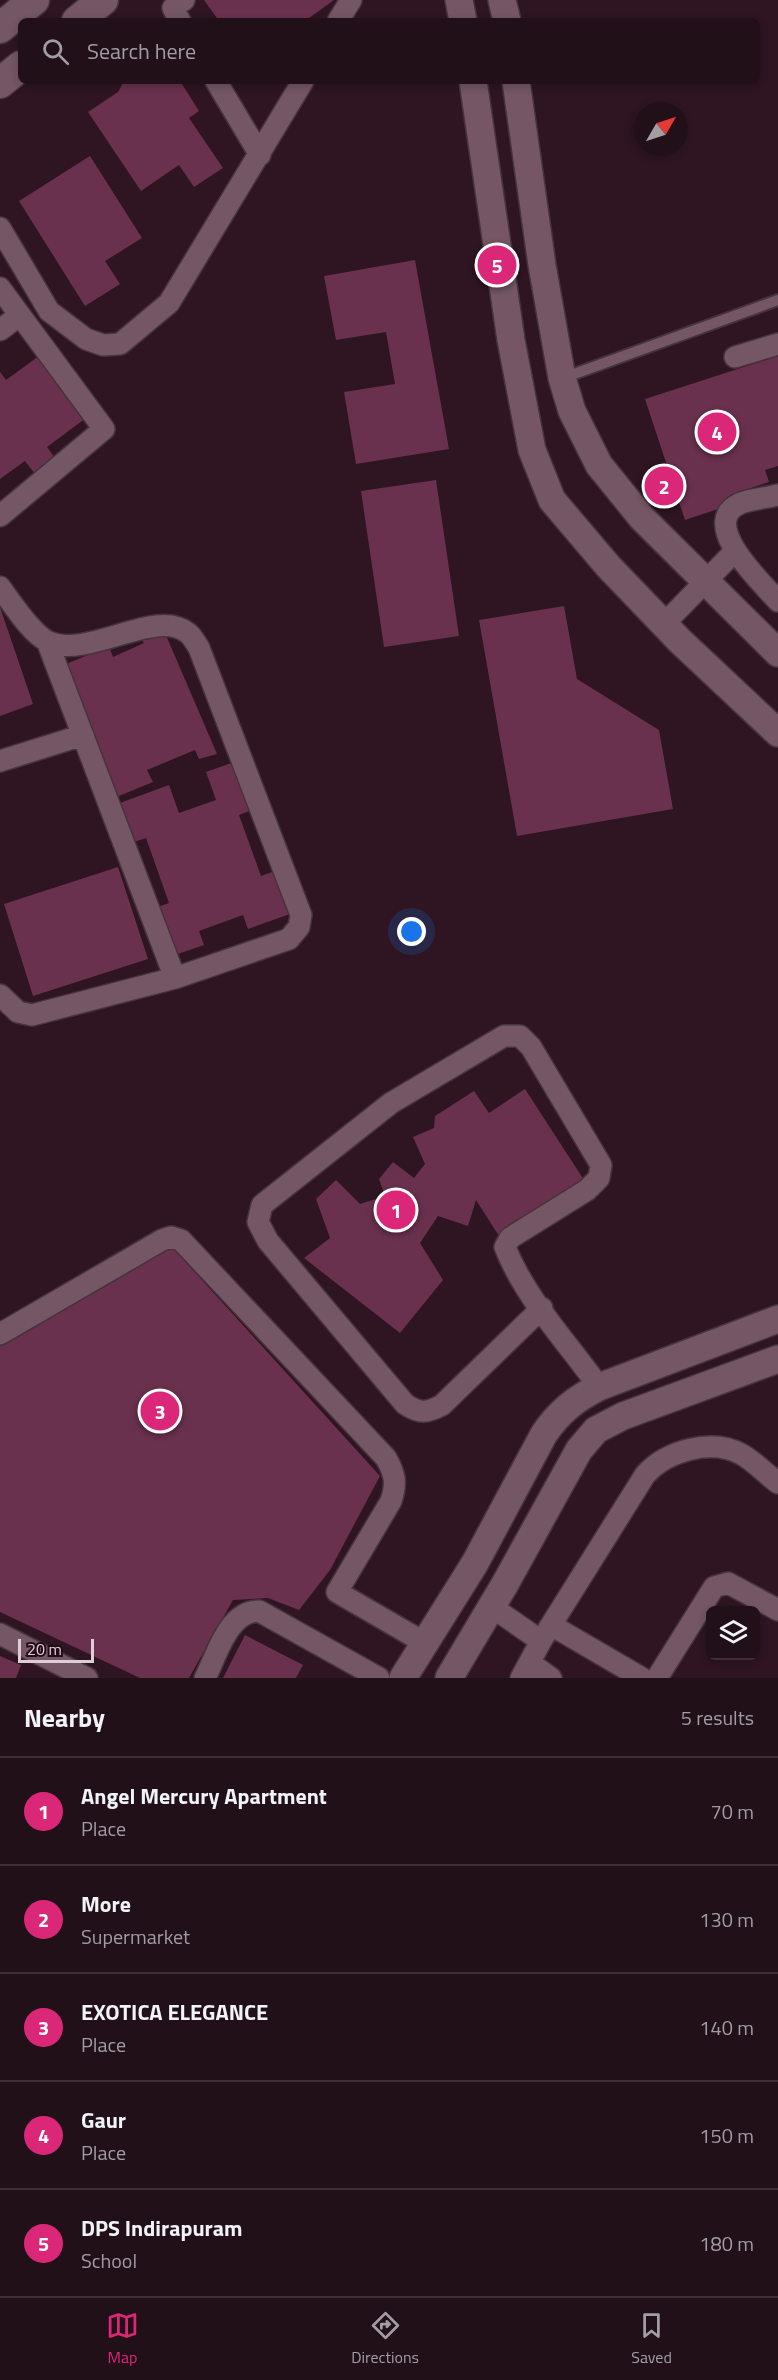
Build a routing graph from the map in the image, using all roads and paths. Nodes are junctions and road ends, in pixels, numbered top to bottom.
1 (34, 0) edge
2 (103, 0) edge
3 (351, 0) edge
4 (459, 0) edge
5 (502, 0) edge
6 (81, 18) edge
7 (340, 18) edge
8 (462, 18) edge
9 (506, 18) edge
10 (0, 28) edge
11 (18, 68) edge
12 (0, 83) edge
13 (218, 84) edge
14 (301, 84) edge
15 (473, 84) edge
16 (516, 84) edge
17 (526, 141) junction
18 (483, 145) junction
19 (260, 155) junction
20 (0, 228) edge
21 (0, 288) edge
22 (778, 300) edge
23 (20, 315) junction
24 (0, 330) edge
25 (778, 344) edge
26 (735, 357) dead end
27 (562, 378) junction
28 (778, 495) edge
29 (0, 516) edge
30 (735, 551) junction
31 (704, 581) junction
32 (0, 586) edge
33 (778, 602) edge
34 (665, 623) junction
35 (47, 641) junction
36 (778, 653) edge
37 (778, 733) edge
38 (83, 735) junction
39 (0, 761) edge
40 (175, 978) junction
41 (0, 995) edge
42 (542, 1308) junction
43 (778, 1319) edge
44 (0, 1334) edge
45 (778, 1359) edge
46 (599, 1387) junction
47 (778, 1483) edge
48 (492, 1607) junction
49 (778, 1610) edge
50 (546, 1633) junction
51 (0, 1634) edge
52 (425, 1643) junction
53 (526, 1670) edge
54 (412, 1675) edge
55 (87, 1678) edge
56 (205, 1678) edge
57 (379, 1678) edge
58 (449, 1678) edge
59 (551, 1678) edge
60 (642, 1678) edge
61 (657, 1678) edge

1 - 10 main road
2 - 6 main road
3 - 7 street
4 - 8 street
5 - 9 street
11 - 12 main road
13 - 19 street
14 - 19 street
15 - 18 street
16 - 17 street
17 - 18 street
17 - 27 street
18 - 34 street
19 - 20 street
21 - 23 street
22 - 27 lane
23 - 24 street
23 - 29 street
25 - 26 street
27 - 31 street
28 - 30 street
30 - 31 street
30 - 33 street
31 - 34 street
31 - 36 street
32 - 35 street
34 - 37 street
35 - 38 street
35 - 40 street
38 - 39 street
38 - 40 street
40 - 41 street
42 - 42 street
42 - 46 street
43 - 46 street
44 - 52 street
45 - 48 street
46 - 52 street
47 - 50 street
48 - 50 street
48 - 58 street
49 - 61 street
50 - 53 street
50 - 60 street
51 - 55 street
52 - 54 street
53 - 59 street
56 - 57 street

